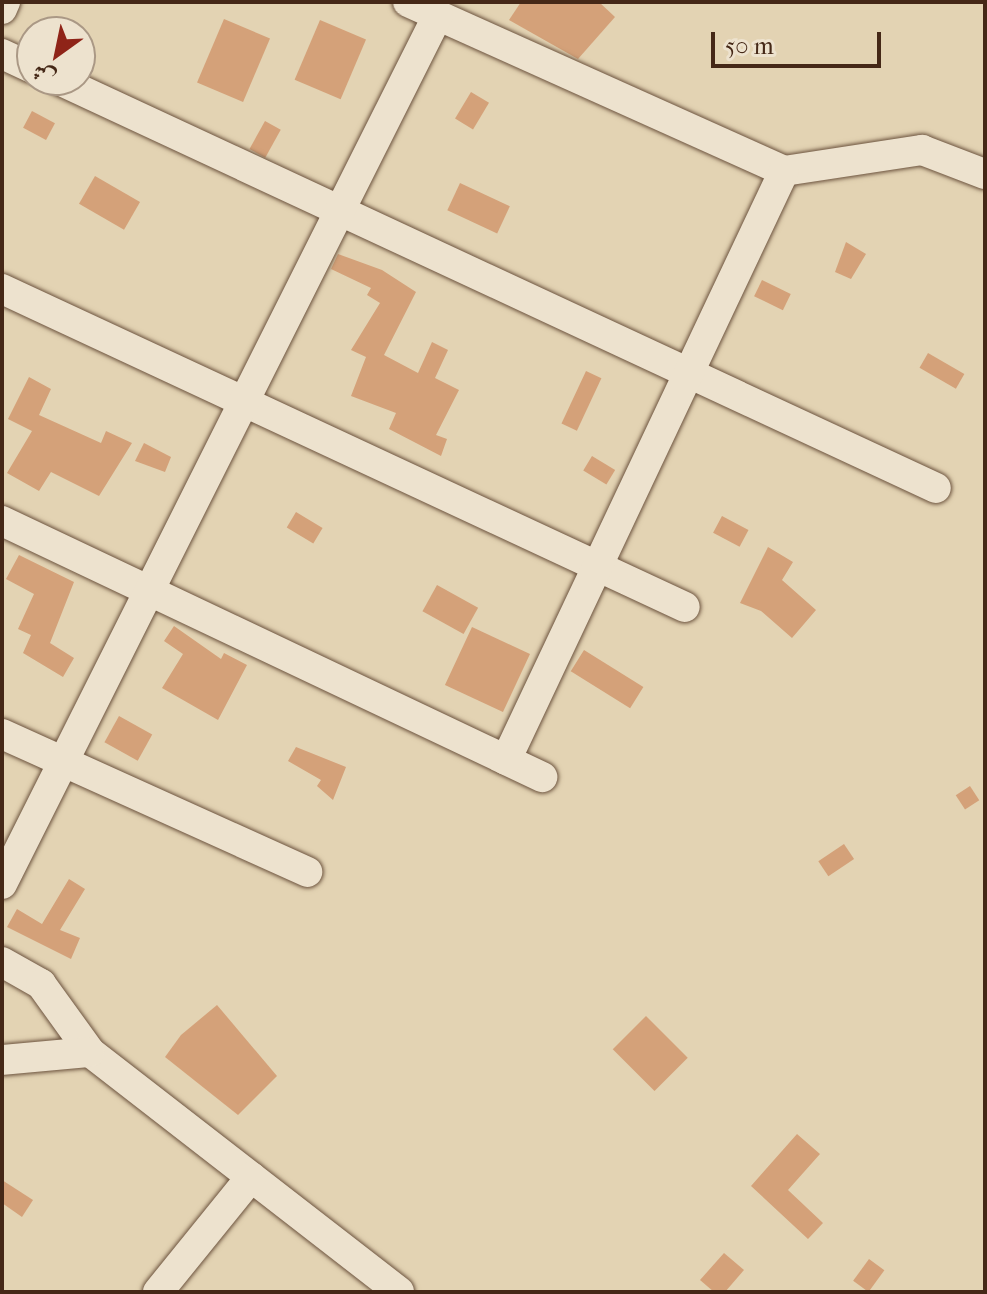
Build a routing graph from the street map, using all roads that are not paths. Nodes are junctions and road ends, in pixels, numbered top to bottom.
1 (5, 2) edge
2 (408, 2) edge
3 (2, 9) edge
4 (438, 15) junction
5 (93, 96) edge
6 (784, 171) junction
7 (985, 174) edge
8 (341, 211) junction
9 (2, 289) edge
10 (689, 373) junction
11 (244, 402) junction
12 (936, 488) dead end
13 (6, 534) edge
14 (597, 566) junction
15 (149, 591) junction
16 (685, 607) dead end
17 (2, 734) edge
18 (506, 760) junction
19 (63, 762) junction
20 (542, 777) dead end
21 (307, 872) dead end
22 (2, 884) edge
23 (2, 962) edge
24 (90, 1052) junction
25 (2, 1060) edge
26 (251, 1177) junction
27 (394, 1290) edge
28 (158, 1292) edge

1 - 3 street
2 - 4 street
4 - 6 street
4 - 8 street
5 - 8 street
6 - 7 street
6 - 10 street
8 - 10 street
8 - 11 street
9 - 11 street
10 - 12 street
10 - 14 street
11 - 14 street
11 - 15 street
13 - 15 street
14 - 16 street
14 - 18 street
15 - 18 street
15 - 19 street
17 - 19 street
18 - 20 street
19 - 21 street
19 - 22 street
23 - 24 street
24 - 25 street
24 - 26 street
26 - 27 street
26 - 28 street

